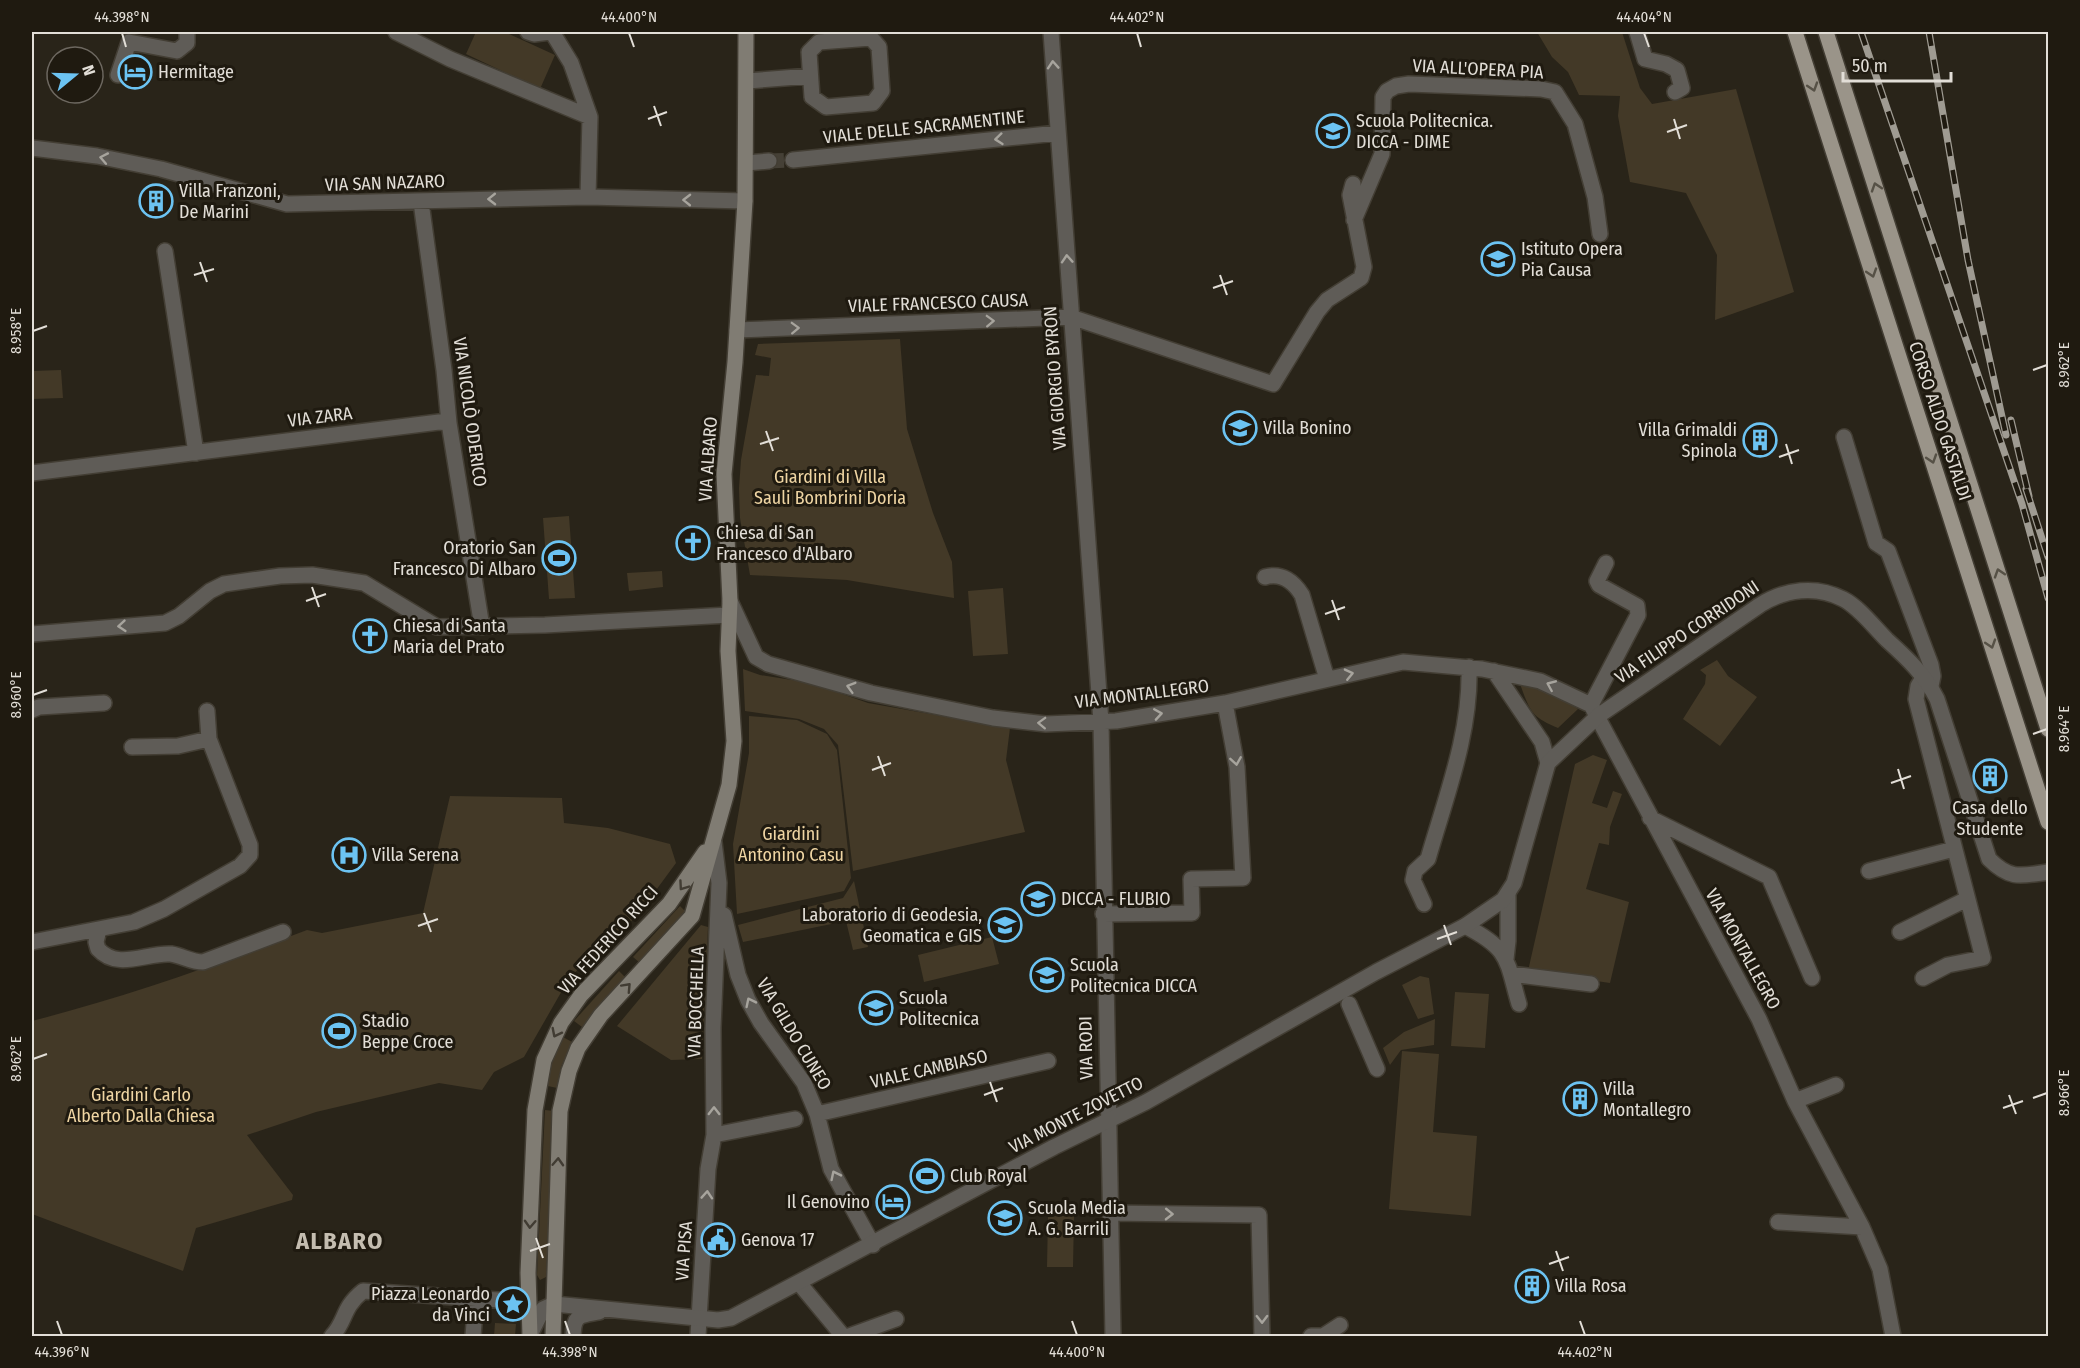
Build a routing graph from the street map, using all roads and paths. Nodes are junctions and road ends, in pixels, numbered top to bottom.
1 (188, 32) edge
2 (396, 32) edge
3 (528, 32) edge
4 (551, 32) edge
5 (746, 32) edge
6 (1051, 32) edge
7 (1637, 32) edge
8 (1795, 32) edge
9 (1826, 32) edge
10 (118, 75) dead end
11 (810, 76) junction
12 (747, 81) junction
13 (1676, 92) dead end
14 (590, 117) junction
15 (1058, 133) junction
16 (32, 148) edge
17 (793, 160) tunnel mouth
18 (769, 161) tunnel mouth
19 (747, 163) junction
20 (1353, 184) dead end
21 (588, 197) junction
22 (746, 201) junction
23 (421, 202) junction
24 (1354, 220) junction
25 (1600, 234) dead end
26 (165, 251) dead end
27 (1071, 317) junction
28 (737, 330) junction
29 (449, 423) junction
30 (1844, 437) dead end
31 (196, 453) junction
32 (32, 474) edge
33 (1606, 563) dead end
34 (1265, 578) dead end
35 (729, 608) junction
36 (482, 627) junction
37 (32, 634) edge
38 (1468, 667) junction
39 (1494, 671) junction
40 (1327, 679) junction
41 (1927, 681) junction
42 (104, 703) dead end
43 (1225, 703) junction
44 (32, 710) edge
45 (207, 711) dead end
46 (1595, 711) junction
47 (1101, 722) junction
48 (2049, 729) edge
49 (208, 739) junction
50 (132, 747) dead end
51 (1548, 763) junction
52 (1650, 818) junction
53 (2049, 822) edge
54 (714, 836) junction
55 (1954, 849) junction
56 (1869, 871) dead end
57 (2049, 872) edge
58 (1508, 893) junction
59 (1967, 899) junction
60 (1424, 904) dead end
61 (719, 905) junction
62 (1103, 914) junction
63 (1465, 926) junction
64 (99, 930) junction
65 (283, 932) dead end
66 (1900, 932) dead end
67 (32, 942) edge
68 (1506, 959) junction
69 (1511, 974) junction
70 (1812, 978) dead end
71 (1923, 978) dead end
72 (1591, 984) dead end
73 (1349, 1004) dead end
74 (1519, 1004) dead end
75 (1048, 1061) dead end
76 (1377, 1069) dead end
77 (1836, 1085) dead end
78 (1795, 1101) junction
79 (817, 1114) junction
80 (795, 1119) dead end
81 (1108, 1121) junction
82 (714, 1135) junction
83 (708, 1169) joint
84 (1110, 1213) junction
85 (1778, 1222) dead end
86 (1862, 1227) junction
87 (873, 1245) junction
88 (799, 1283) junction
89 (476, 1299) junction
90 (528, 1302) junction
91 (554, 1304) junction
92 (583, 1311) junction
93 (699, 1316) junction
94 (896, 1319) dead end
95 (1340, 1325) dead end
96 (336, 1334) edge
97 (473, 1336) edge
98 (530, 1336) edge
99 (553, 1336) edge
100 (573, 1336) edge
101 (698, 1336) edge
102 (843, 1336) edge
103 (849, 1336) edge
104 (1113, 1336) edge
105 (1262, 1336) edge
106 (1311, 1336) edge
107 (1893, 1336) edge

1 - 10 street
2 - 14 street
3 - 4 street
4 - 14 street
5 - 12 main road, VIA ALBARO
15 -> 6 street, VIA GIORGIO BYRON
7 - 13 street
8 -> 53 main road, CORSO ALDO GASTALDI
48 -> 9 main road, CORSO ALDO GASTALDI
11 - 11 street
11 - 12 street
12 - 19 main road, VIA ALBARO
14 - 21 street
15 -> 17 street, VIALE DELLE SACRAMENTINE
27 -> 15 street, VIA GIORGIO BYRON
23 -> 16 street, VIA SAN NAZARO
18 - 19 street
19 - 22 main road, VIA ALBARO
20 - 24 street
22 -> 21 street, VIA SAN NAZARO
21 -> 23 street, VIA SAN NAZARO
22 - 28 main road, VIA ALBARO
23 - 29 street, VIA NICOLÒ ODERICO
24 - 25 street, VIA ALL'OPERA PIA
24 - 27 street, VIALE FRANCESCO CAUSA
26 - 31 street
28 -> 27 street, VIALE FRANCESCO CAUSA
27 - 47 street, VIA GIORGIO BYRON
28 - 35 main road, VIA ALBARO
29 - 31 street, VIA ZARA
29 - 36 street, VIA NICOLÒ ODERICO
30 - 41 street, VIA FILIPPO CORRIDONI
31 - 32 street, VIA ZARA
33 - 46 street
34 - 40 street
35 - 36 street
47 -> 35 street, VIA MONTALLEGRO
35 - 54 main road, VIA ALBARO
36 -> 37 street
38 - 39 street, VIA MONTALLEGRO
40 -> 38 street, VIA MONTALLEGRO
38 - 60 street
46 -> 39 street, VIA MONTALLEGRO
39 - 51 street
40 - 43 street, VIA MONTALLEGRO
41 - 46 street, VIA FILIPPO CORRIDONI
41 - 55 street, VIA FILIPPO CORRIDONI
41 - 57 street, VIA FILIPPO CORRIDONI
42 - 44 street
47 -> 43 street, VIA MONTALLEGRO
43 -> 62 street
45 - 49 street
46 - 51 street
46 - 52 street, VIA MONTALLEGRO
47 - 62 street, VIA RODI
49 - 50 street
49 - 64 street
51 - 58 street, VIA MONTE ZOVETTO
52 - 70 street
52 - 78 street, VIA MONTALLEGRO
54 - 61 street, VIA BOCCHELLA
54 -> 90 main road, VIA FEDERICO RICCI
91 -> 54 main road
55 - 56 street
55 - 59 street, VIA FILIPPO CORRIDONI
58 - 63 street, VIA MONTE ZOVETTO
58 - 68 street, VIA MONTE ZOVETTO
59 - 66 street
59 - 71 street, VIA FILIPPO CORRIDONI
79 -> 61 street, VIA GILDO CUNEO
82 -> 61 street, VIA BOCCHELLA
62 - 81 street, VIA RODI
63 - 68 street, VIA MONTE ZOVETTO
63 - 81 street, VIA MONTE ZOVETTO
64 - 65 street
64 - 67 street
68 - 69 street, VIA MONTE ZOVETTO
69 - 72 street
69 - 74 street, VIA MONTE ZOVETTO
73 - 76 street
75 - 79 street, VIALE CAMBIASO
77 - 78 street
78 - 86 street, VIA MONTALLEGRO
87 -> 79 street, VIA GILDO CUNEO
80 - 82 street
81 - 84 street, VIA RODI
81 - 87 street, VIA MONTE ZOVETTO
82 - 83 street, VIA BOCCHELLA
93 -> 83 street, VIA PISA
84 - 104 street, VIA RODI
84 -> 105 street
85 - 86 street
86 - 107 street, VIA MONTALLEGRO
87 - 88 street, VIA MONTE ZOVETTO
88 - 93 street, VIA MONTE ZOVETTO
88 - 102 street
89 - 90 street
89 - 96 street
89 - 97 street
90 - 98 main road
91 - 92 street
91 - 98 street
91 - 99 main road
92 - 93 street, VIA MONTE ZOVETTO
92 - 100 street
93 - 101 street, VIA PISA
94 - 103 street
95 - 106 street

